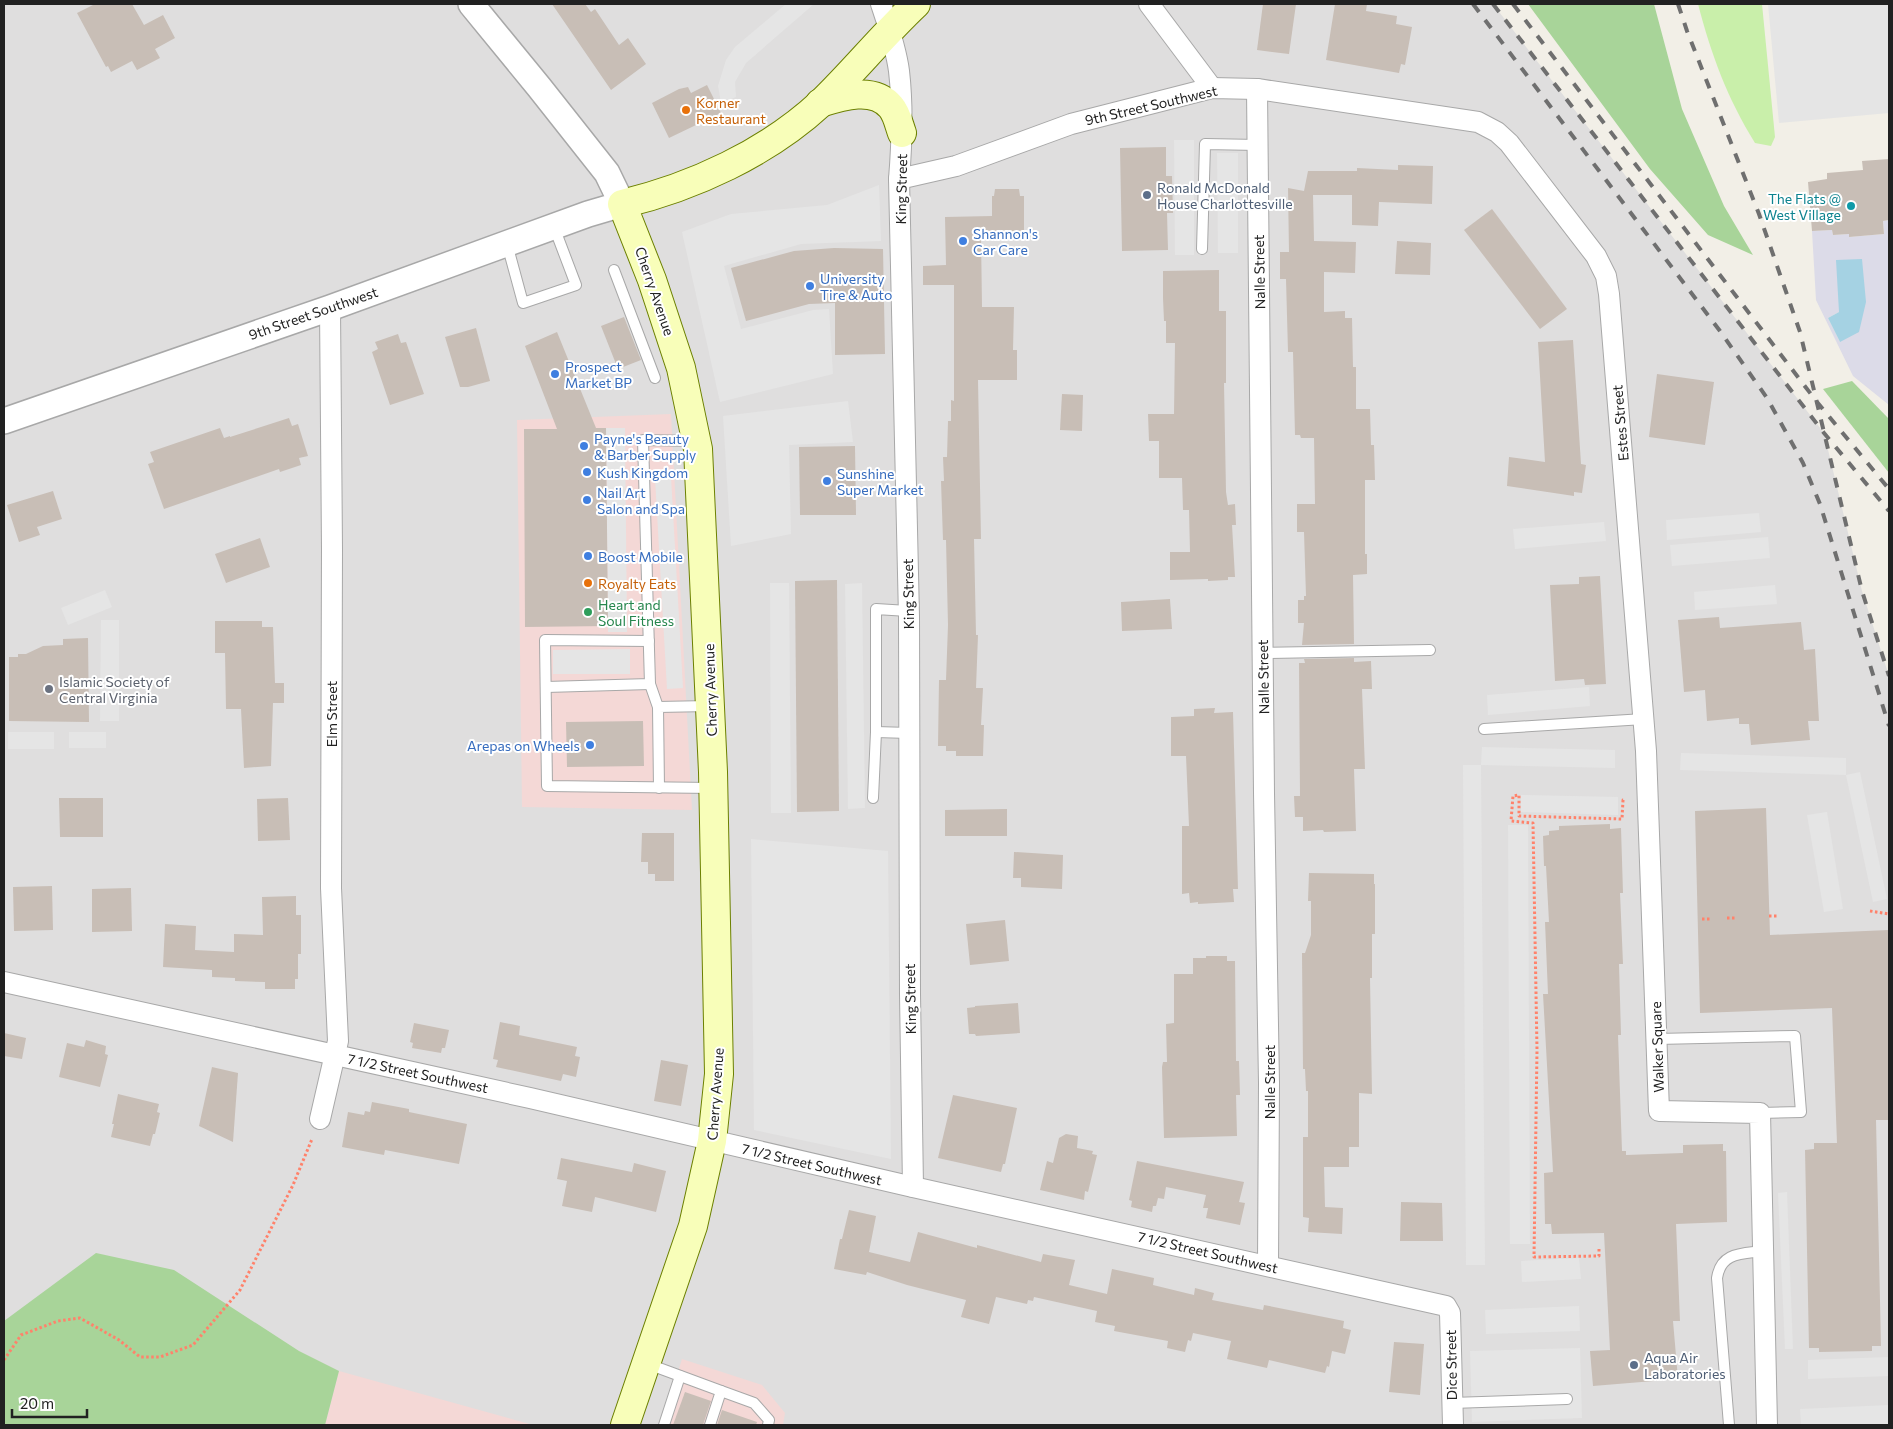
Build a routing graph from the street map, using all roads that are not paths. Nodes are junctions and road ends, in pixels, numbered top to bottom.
1 (471, 4) edge
2 (881, 4) edge
3 (916, 4) edge
4 (1149, 4) edge
5 (890, 30) junction
6 (1212, 88) junction
7 (1257, 89) junction
8 (820, 103) junction
9 (1497, 132) joint
10 (902, 133) junction
11 (1258, 145) junction
12 (899, 179) junction
13 (622, 204) junction
14 (554, 227) junction
15 (506, 244) junction
16 (1202, 249) dead end
17 (614, 270) dead end
18 (330, 308) junction
19 (655, 378) dead end
20 (4, 421) edge
21 (697, 441) junction
22 (908, 611) junction
23 (649, 641) junction
24 (1430, 650) dead end
25 (1263, 653) junction
26 (650, 684) junction
27 (546, 687) junction
28 (711, 706) junction
29 (658, 707) junction
30 (1644, 719) junction
31 (1484, 729) dead end
32 (876, 732) junction
33 (909, 733) junction
34 (1646, 751) joint
35 (659, 788) junction
36 (714, 788) junction
37 (873, 798) dead end
38 (4, 982) edge
39 (1657, 1039) junction
40 (335, 1055) junction
41 (1760, 1113) junction
42 (320, 1119) road end
43 (712, 1141) junction
44 (913, 1187) junction
45 (1763, 1251) junction
46 (1268, 1266) junction
47 (1446, 1306) joint
48 (646, 1363) junction
49 (680, 1376) junction
50 (721, 1392) junction
51 (1567, 1399) dead end
52 (1452, 1403) junction
53 (625, 1425) edge
54 (664, 1425) edge
55 (710, 1425) edge
56 (768, 1425) edge
57 (1452, 1425) edge
58 (1729, 1425) edge
59 (1767, 1425) edge

1 - 13 street, Cherry Avenue
2 - 5 street, King Street
3 - 5 main road
4 - 6 street
5 - 8 main road
5 - 10 street, King Street
6 - 7 street, 9th Street Southwest
6 - 12 street, 9th Street Southwest
7 - 9 street, 9th Street Southwest
7 - 11 street, Nalle Street
8 - 10 main road
8 - 13 main road
9 - 30 street, Estes Street
10 - 12 street, King Street
11 - 16 lane
11 - 25 street, Nalle Street
12 - 22 street, King Street
13 - 14 street, 9th Street Southwest
13 - 21 main road, Cherry Avenue
14 - 15 street, 9th Street Southwest
14 - 15 lane
15 - 18 street, 9th Street Southwest
17 - 19 lane
18 - 20 street, 9th Street Southwest
18 - 40 street, Elm Street
21 - 23 lane
21 - 28 main road, Cherry Avenue
22 - 32 lane
22 - 33 street, King Street
23 - 26 lane
23 - 27 lane
24 - 25 lane
25 - 46 street, Nalle Street
26 - 27 lane
26 - 29 lane
27 - 35 lane
28 - 29 lane
28 - 36 main road, Cherry Avenue
29 - 35 lane
30 - 31 lane
30 - 34 street, Estes Street
32 - 33 lane
32 - 37 lane
33 - 44 street, King Street
34 - 39 street, Walker Square
35 - 36 lane
36 - 43 main road, Cherry Avenue
38 - 40 street, 7 1/2 Street Southwest
39 - 41 street, Walker Square
39 - 41 lane
40 - 42 street, Elm Street
40 - 43 street, 7 1/2 Street Southwest
41 - 45 street
43 - 44 street, 7 1/2 Street Southwest
43 - 48 main road, Cherry Avenue
44 - 46 street, 7 1/2 Street Southwest
45 - 58 lane
45 - 59 street
46 - 47 street, 7 1/2 Street Southwest
47 - 52 street, Dice Street
48 - 49 lane
48 - 53 main road, Cherry Avenue
49 - 50 lane
49 - 54 lane
50 - 55 lane
50 - 56 lane
51 - 52 lane
52 - 57 street, Dice Street

